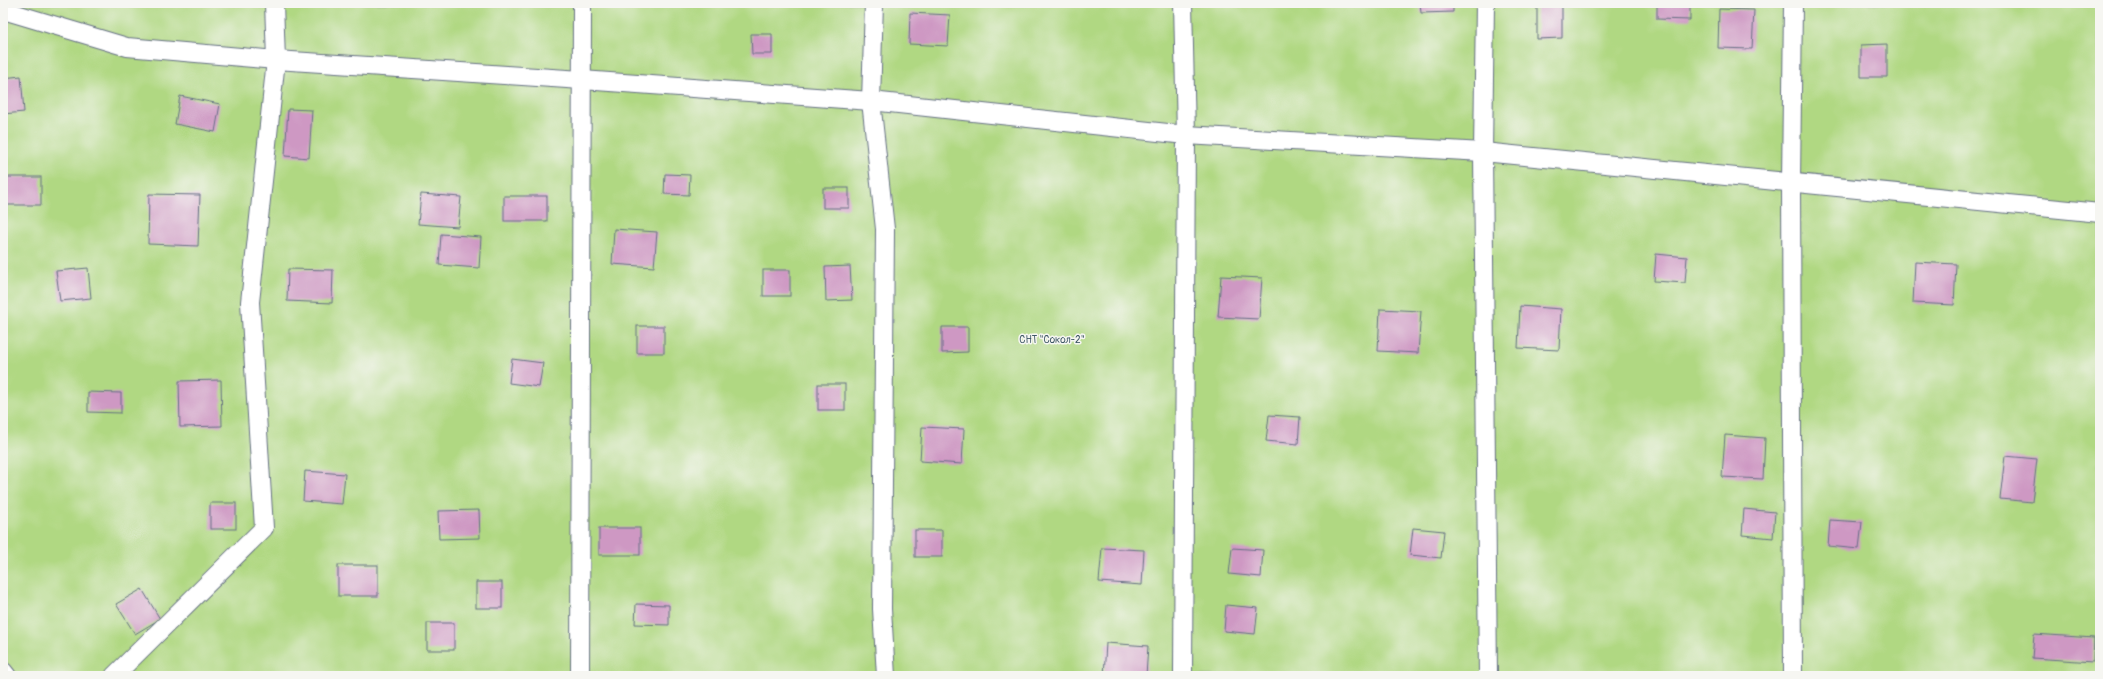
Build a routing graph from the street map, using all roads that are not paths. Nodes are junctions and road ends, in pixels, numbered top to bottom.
1 (274, 3) edge
2 (582, 3) edge
3 (874, 3) edge
4 (1183, 3) edge
5 (1485, 3) edge
6 (1793, 3) edge
7 (3, 10) edge
8 (276, 60) junction
9 (582, 80) junction
10 (871, 101) junction
11 (1186, 134) junction
12 (1483, 152) junction
13 (1791, 183) junction
14 (2100, 213) edge
15 (3, 671) edge
16 (7, 676) edge
17 (114, 676) edge
18 (580, 676) edge
19 (886, 676) edge
20 (1183, 676) edge
21 (1488, 676) edge
22 (1793, 676) edge

1 - 8 lane
2 - 9 lane
3 - 10 lane
4 - 11 lane
5 - 12 lane
6 - 13 lane
7 - 8 lane
8 - 9 lane
8 - 17 lane
9 - 10 lane
9 - 18 lane
10 - 11 lane
10 - 19 lane
11 - 12 lane
11 - 20 lane
12 - 13 lane
12 - 21 lane
13 - 14 lane
13 - 22 lane
15 - 16 lane

